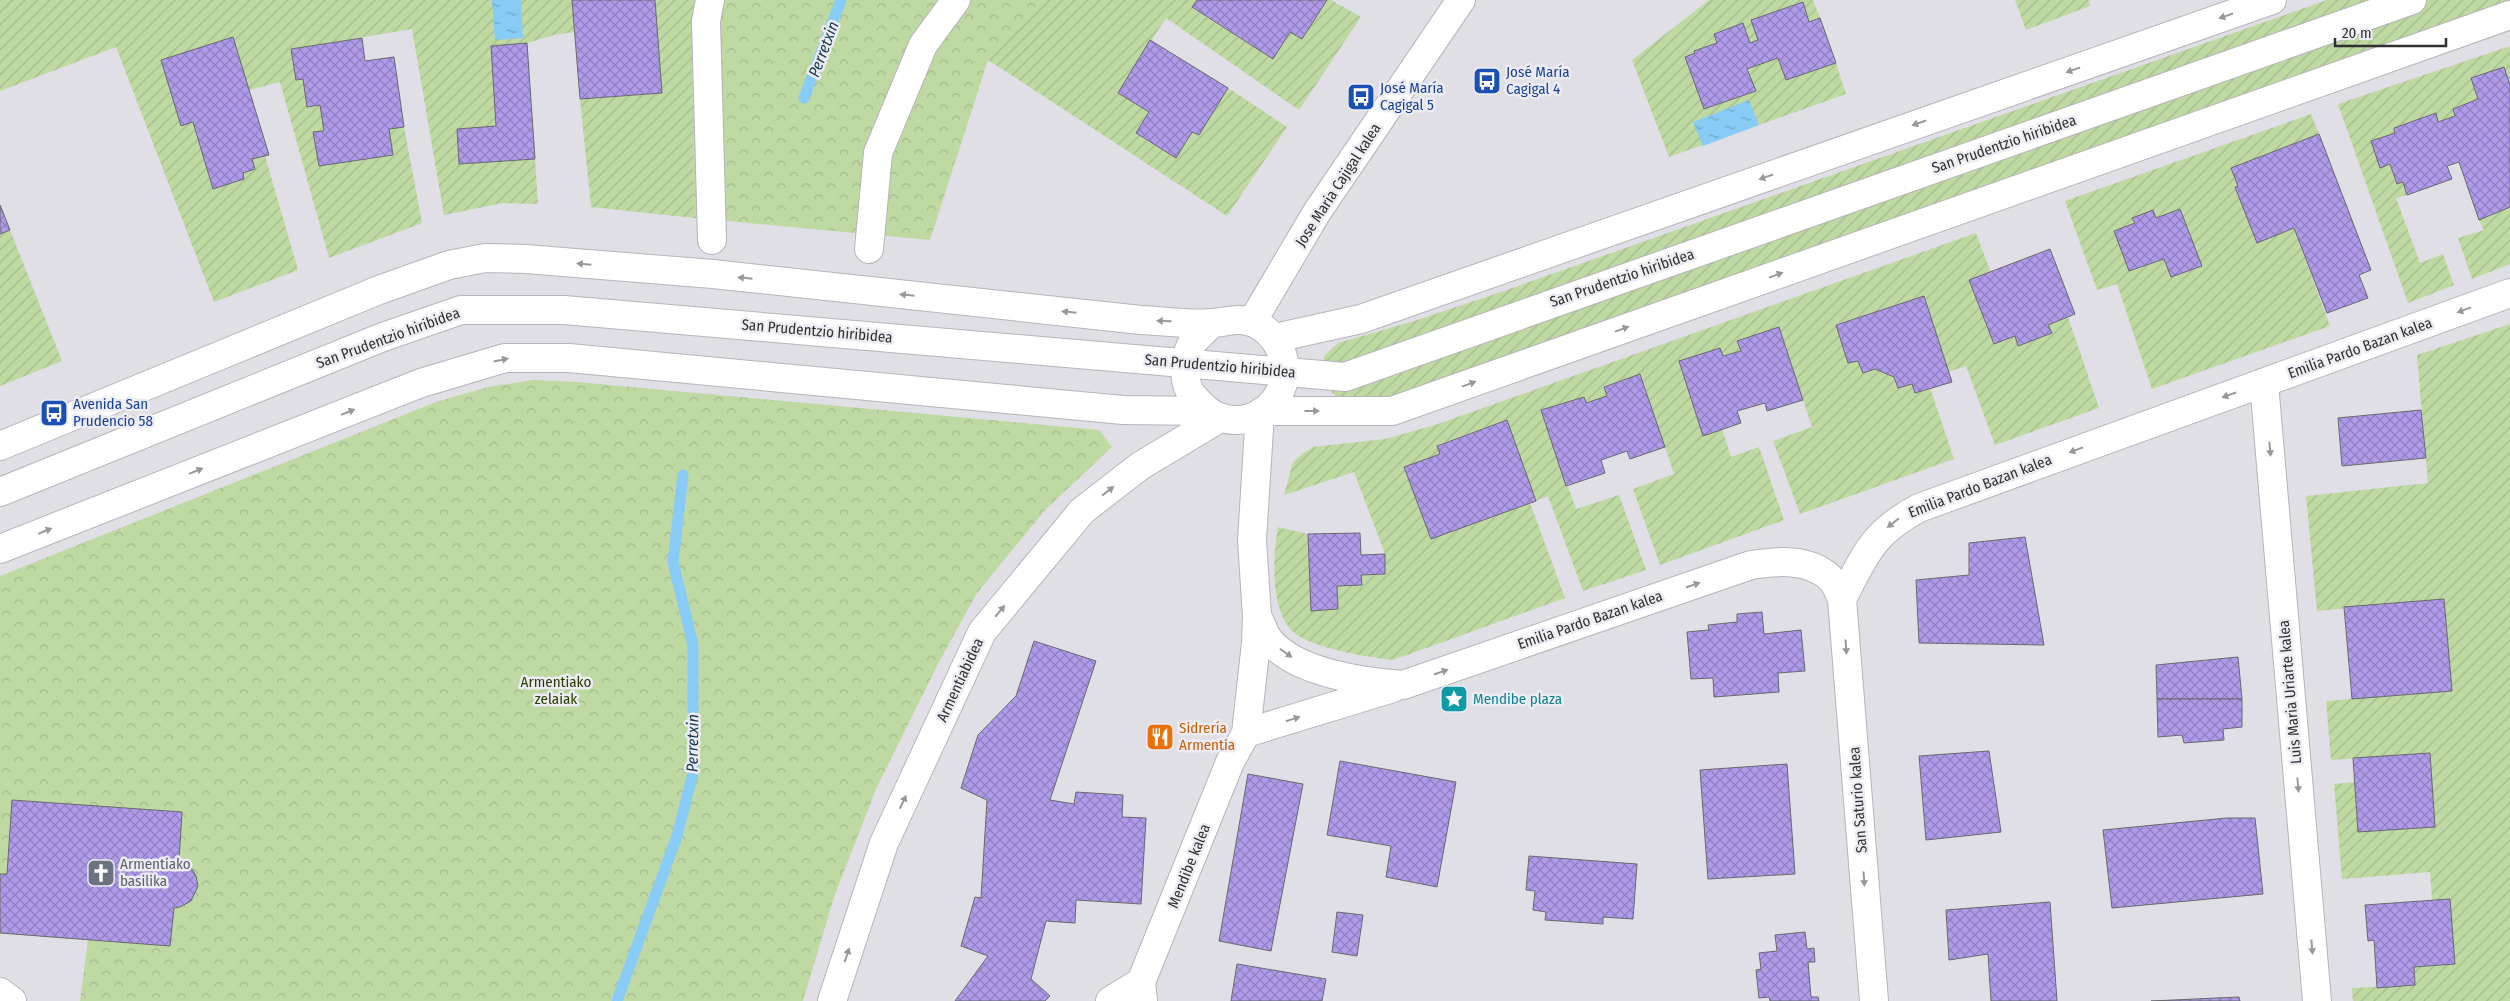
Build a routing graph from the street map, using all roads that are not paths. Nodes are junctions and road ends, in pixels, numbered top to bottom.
1 (710, 0) edge
2 (956, 0) edge
3 (1461, 0) edge
4 (2272, 0) edge
5 (2412, 0) edge
6 (2510, 15) edge
7 (712, 240) dead end
8 (869, 249) dead end
9 (2510, 292) edge
10 (1252, 322) junction
11 (1212, 323) junction
12 (1275, 338) junction
13 (1186, 363) junction
14 (1286, 372) junction
15 (2264, 383) junction
16 (1261, 412) junction
17 (1214, 414) junction
18 (0, 446) edge
19 (0, 492) edge
20 (0, 549) edge
21 (1842, 599) junction
22 (1257, 616) junction
23 (1402, 685) junction
24 (1246, 734) junction
25 (1142, 991) edge
26 (0, 992) edge
27 (12, 1001) edge
28 (832, 1001) edge
29 (1110, 1001) edge
30 (1874, 1001) edge
31 (2317, 1001) edge

1 - 7 street
2 - 8 street
3 - 10 street, Jose Maria Cajigal kalea
4 -> 12 street
5 - 14 street, San Prudentzio hiribidea
16 -> 6 street
9 -> 15 street, Emilia Pardo Bazan kalea
10 - 11 street
10 - 12 street
11 - 13 street
11 -> 18 street
12 - 14 street
13 - 14 street, San Prudentzio hiribidea
13 - 17 street
13 - 19 street, San Prudentzio hiribidea
14 - 16 street
15 -> 21 street, Emilia Pardo Bazan kalea
15 -> 31 street, Luis Maria Uriarte kalea
16 - 17 street
16 - 22 street
20 -> 17 street
28 -> 17 street, Armentiabidea
23 -> 21 street, Emilia Pardo Bazan kalea
21 -> 30 street, San Saturio kalea
22 -> 23 street, Emilia Pardo Bazan kalea
22 - 24 street, Mendibe kalea
24 -> 23 street
24 - 25 street, Mendibe kalea
25 - 29 street
26 - 27 street

